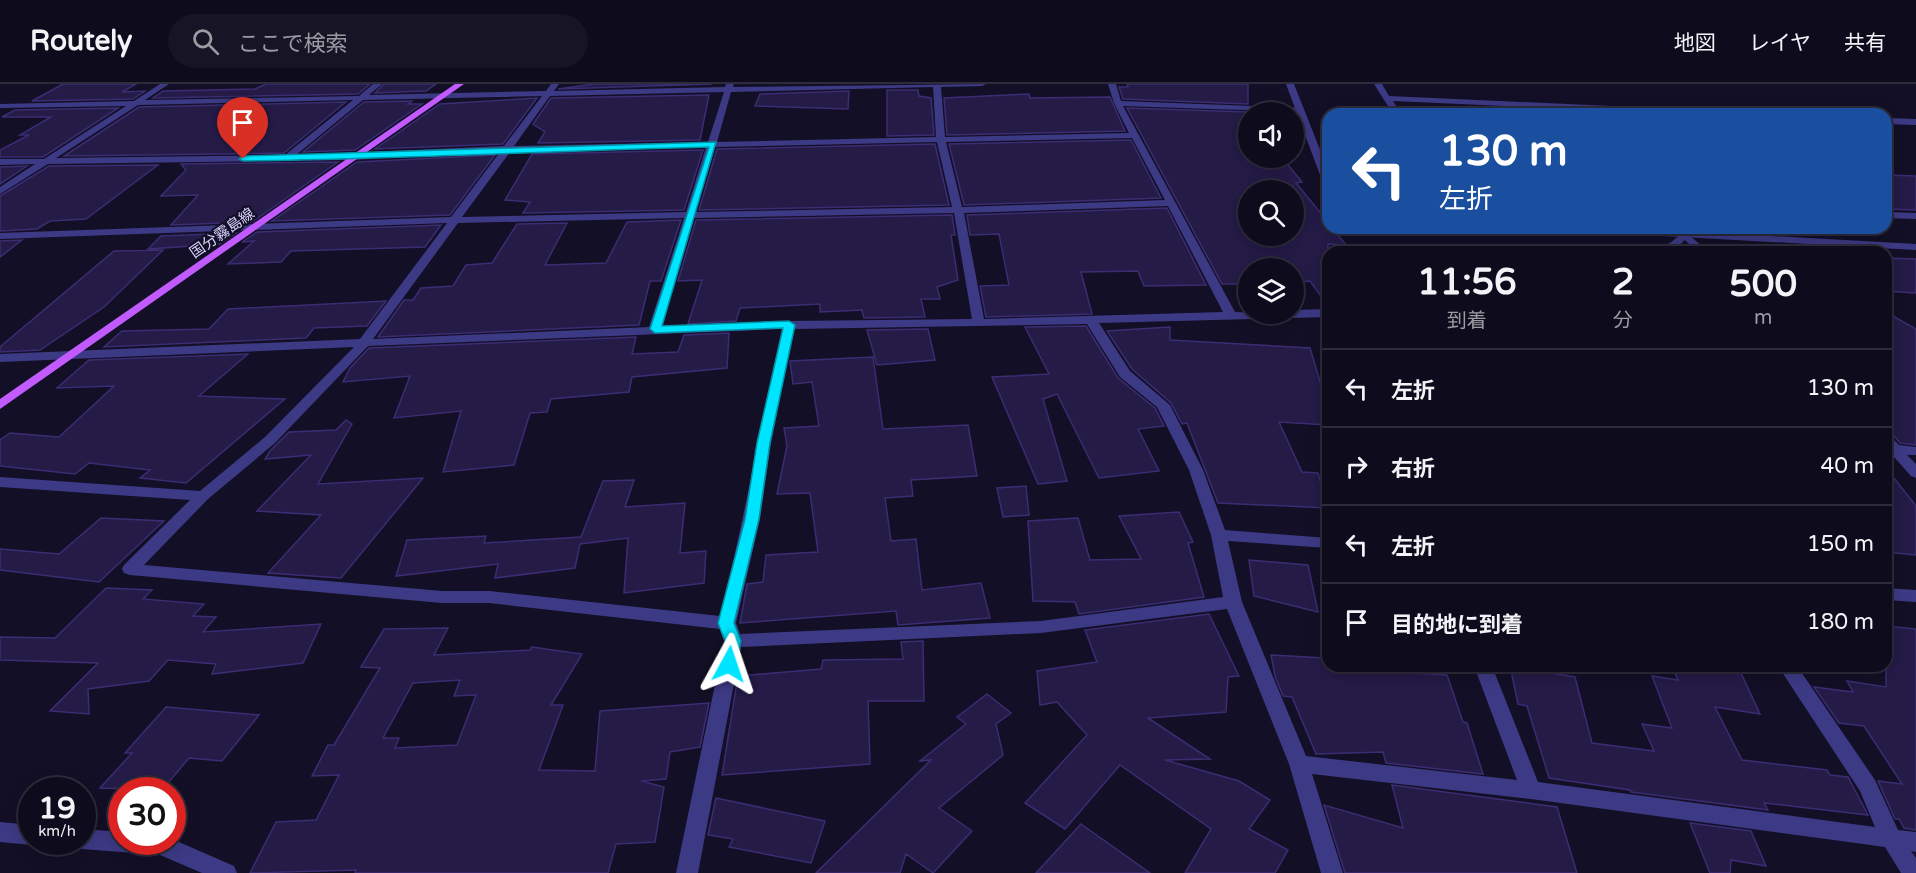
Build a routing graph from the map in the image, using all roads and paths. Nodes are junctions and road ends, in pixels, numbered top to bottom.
1 (165, 84) edge
2 (378, 84) edge
3 (460, 84) edge
4 (555, 84) edge
5 (982, 84) edge
6 (1112, 84) edge
7 (1290, 84) edge
8 (1378, 84) edge
9 (937, 85) edge
10 (729, 87) edge
11 (548, 95) junction
12 (440, 98) junction
13 (1386, 98) junction
14 (361, 99) junction
15 (1297, 102) edge
16 (132, 103) junction
17 (1118, 103) junction
18 (0, 106) edge
19 (1238, 108) edge
20 (1393, 108) edge
21 (1608, 108) edge
22 (1304, 120) edge
23 (1892, 121) edge
24 (1916, 122) edge
25 (1136, 135) junction
26 (941, 141) junction
27 (714, 144) junction
28 (506, 149) junction
29 (287, 158) junction
30 (352, 158) junction
31 (45, 161) junction
32 (0, 162) edge
33 (1322, 167) edge
34 (0, 191) edge
35 (1173, 203) junction
36 (958, 210) junction
37 (690, 214) junction
38 (1892, 215) edge
39 (1916, 216) edge
40 (455, 220) junction
41 (257, 227) junction
42 (1685, 234) junction
43 (0, 236) edge
44 (1671, 246) edge
45 (1697, 246) edge
46 (1916, 247) edge
47 (1322, 313) edge
48 (1230, 314) junction
49 (1090, 318) junction
50 (979, 323) junction
51 (789, 325) junction
52 (655, 329) junction
53 (366, 341) junction
54 (75, 354) junction
55 (0, 358) edge
56 (0, 405) edge
57 (1892, 445) edge
58 (1892, 447) edge
59 (1916, 450) edge
60 (1916, 473) edge
61 (0, 482) edge
62 (203, 496) junction
63 (1219, 535) junction
64 (1322, 543) edge
65 (1892, 594) edge
66 (1916, 596) edge
67 (1233, 602) junction
68 (730, 632) junction
69 (1485, 672) edge
70 (1791, 672) edge
71 (1299, 764) junction
72 (1531, 790) junction
73 (0, 832) edge
74 (18, 834) edge
75 (96, 839) edge
76 (1892, 840) junction
77 (1916, 842) edge
78 (226, 873) edge
79 (687, 873) edge
80 (1332, 873) edge
81 (1913, 873) edge

1 - 16 street
2 - 14 street
3 - 12 main road, 国分霧島線
4 - 11 street
5 - 9 street
6 - 17 street
7 - 15 street
8 - 13 street
9 - 10 street
9 - 26 street
10 - 11 street
10 - 27 street
11 - 12 street
11 - 28 street
12 - 14 street
12 - 30 main road, 国分霧島線
13 - 20 street
13 - 21 street
14 - 16 street
14 - 29 street
16 - 18 street
16 - 31 street
17 - 19 street
17 - 25 street
22 - 33 street
23 - 24 street
25 - 26 street
25 - 35 street
26 - 27 street
26 - 36 street
27 - 28 street
27 - 37 street
28 - 30 street
28 - 40 street
29 - 30 street
29 - 31 street
30 - 41 main road, 国分霧島線
31 - 32 street
31 - 34 street
35 - 36 street
35 - 48 street
36 - 37 street
36 - 50 street
37 - 40 street
37 - 52 street
38 - 39 street
40 - 41 street
40 - 53 street
41 - 43 street
41 - 54 main road, 国分霧島線
42 - 44 street
42 - 45 street
42 - 46 street
47 - 48 street
48 - 49 street
49 - 50 street
49 - 63 street
50 - 51 street
51 - 52 street
51 - 68 street
52 - 53 street
53 - 54 street
53 - 62 street
54 - 55 street
54 - 56 main road, 国分霧島線
57 - 59 street
58 - 60 street
61 - 62 street
62 - 68 street
63 - 64 street
63 - 67 street
65 - 66 street
67 - 68 street
67 - 71 street
68 - 79 street
69 - 72 street
70 - 76 street
71 - 72 street
71 - 80 street
72 - 76 street
73 - 74 street
75 - 78 street
76 - 77 street
76 - 81 street

